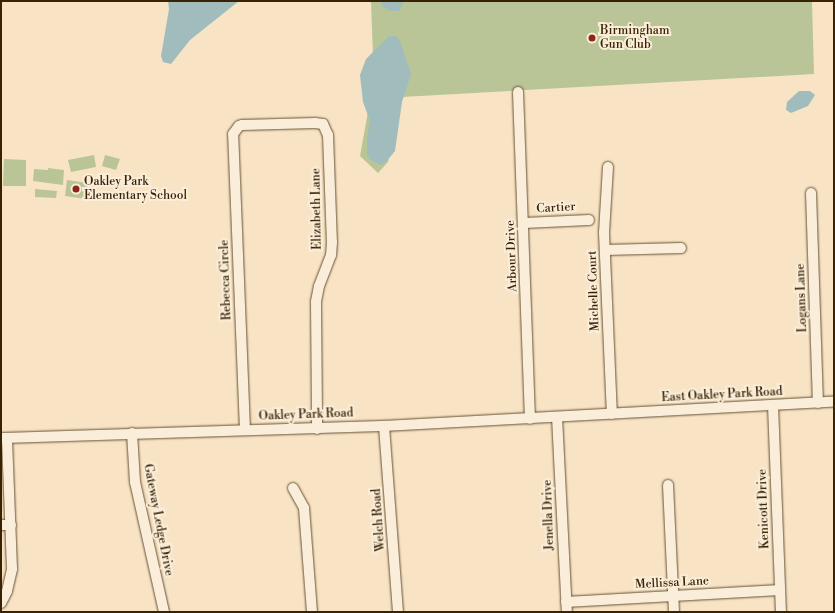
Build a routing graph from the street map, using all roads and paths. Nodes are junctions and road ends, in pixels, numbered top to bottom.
1 (518, 92) dead end
2 (236, 129) joint
3 (608, 167) dead end
4 (811, 193) dead end
5 (589, 220) dead end
6 (524, 223) junction
7 (681, 248) dead end
8 (605, 250) junction
9 (818, 402) junction
10 (834, 402) edge
11 (773, 405) junction
12 (612, 414) junction
13 (557, 417) junction
14 (530, 418) junction
15 (384, 426) junction
16 (317, 428) junction
17 (244, 430) junction
18 (132, 433) junction
19 (4, 438) edge
20 (668, 485) dead end
21 (293, 488) dead end
22 (6, 525) edge
23 (780, 590) junction
24 (673, 596) junction
25 (1, 603) edge
26 (566, 607) edge
27 (164, 612) edge
28 (312, 612) edge
29 (398, 612) edge
30 (674, 612) edge
31 (781, 612) edge

1 - 6 street, Arbour Drive
2 - 16 street, Elizabeth Lane
2 - 17 street, Rebecca Circle
3 - 8 street, Michelle Court
4 - 9 street, Logans Lane
5 - 6 street, Cartier
6 - 14 street, Arbour Drive
7 - 8 street
8 - 12 street, Michelle Court
9 - 10 street, East Oakley Park Road
9 - 11 street, East Oakley Park Road
11 - 12 street, East Oakley Park Road
11 - 23 street, Kenicott Drive
12 - 13 street, Oakley Park Road
13 - 14 street, Oakley Park Road
13 - 26 street, Jenella Drive
14 - 15 street, Oakley Park Road
15 - 16 street, Oakley Park Road
15 - 29 street, Welch Road
16 - 17 street, Oakley Park Road
17 - 18 street, Oakley Park Road
18 - 19 street, Oakley Park Road
18 - 27 street, Gateway Ledge Drive
19 - 22 street
20 - 24 street
21 - 28 street
22 - 25 street
23 - 24 street, Mellissa Lane
23 - 31 street, Kenicott Drive
24 - 26 street, Mellissa Lane
24 - 30 street

